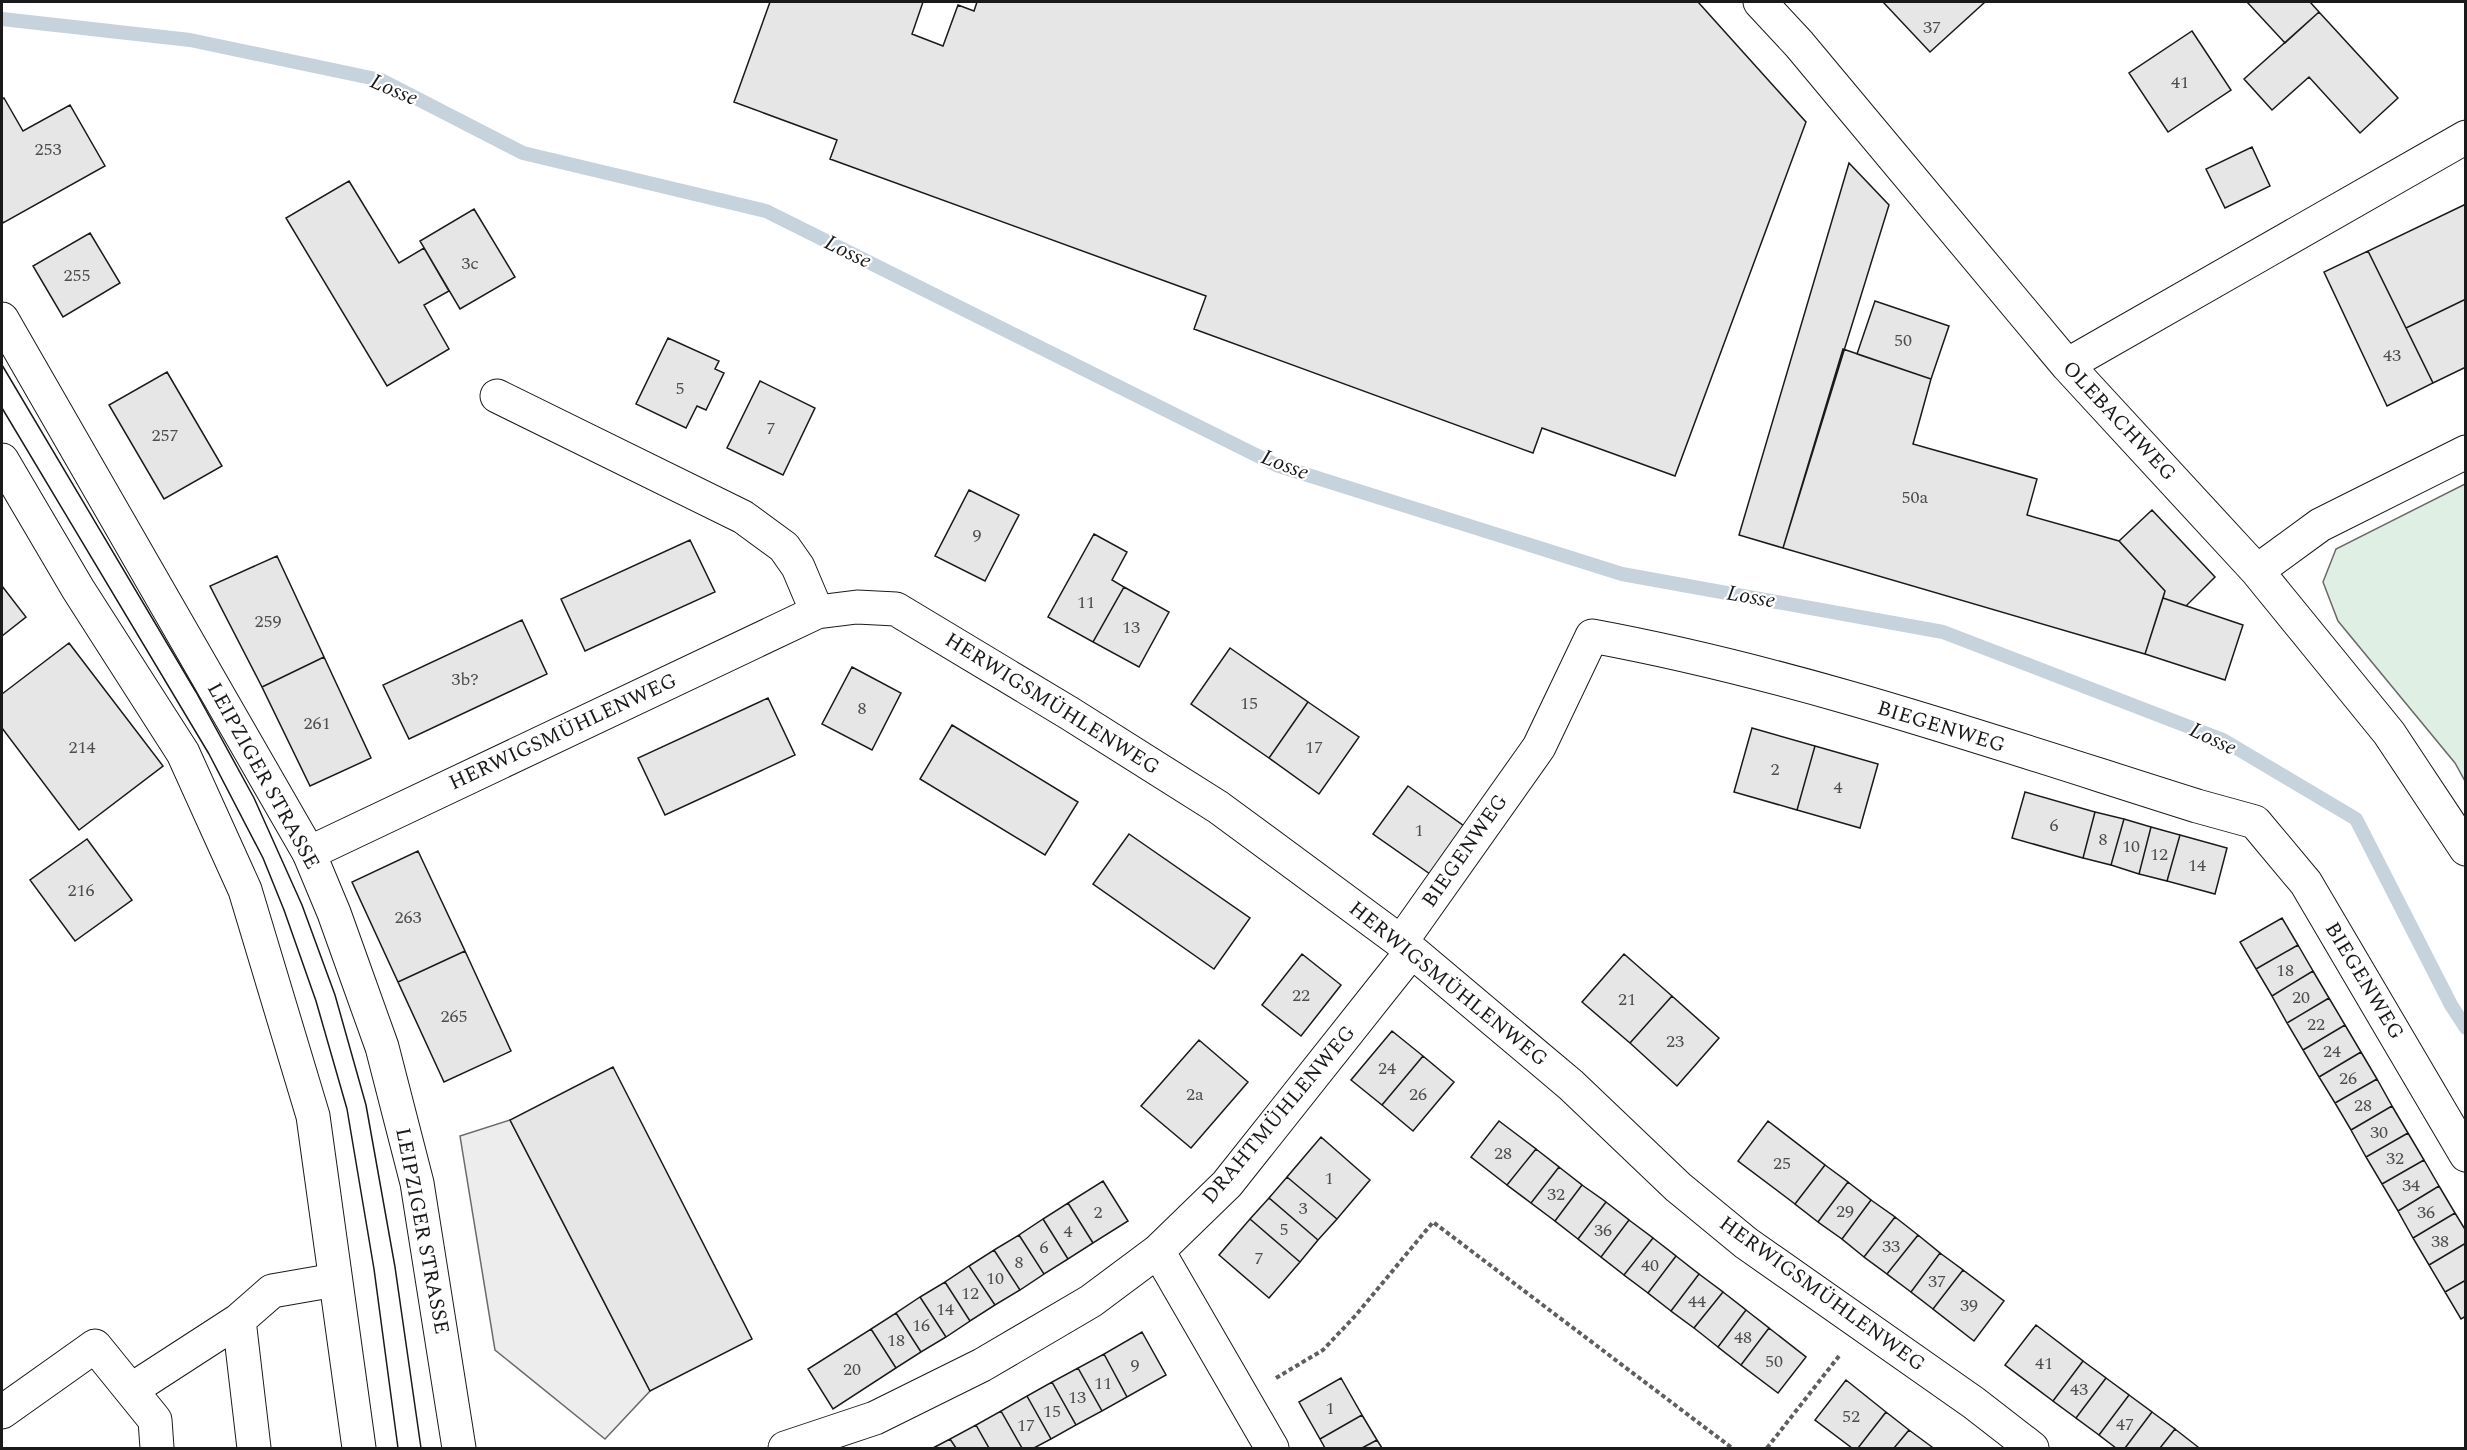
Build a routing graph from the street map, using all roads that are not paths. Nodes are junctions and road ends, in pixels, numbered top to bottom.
1 (1760, 2) edge
2 (2466, 136) edge
3 (2, 319) edge
4 (2067, 365) junction
5 (497, 396) dead end
6 (2466, 452) edge
7 (2, 460) edge
8 (2257, 571) junction
9 (817, 612) junction
10 (2466, 849) edge
11 (309, 853) junction
12 (1406, 947) junction
13 (2466, 1155) edge
14 (1158, 1251) junction
15 (335, 1280) junction
16 (239, 1320) junction
17 (131, 1390) junction
18 (2, 1412) edge
19 (157, 1449) edge
20 (254, 1449) edge
21 (360, 1449) edge
22 (459, 1449) edge
23 (785, 1449) edge
24 (1272, 1449) edge
25 (2032, 1449) edge

1 - 4 street, OLEBACHWEG
2 - 4 street
3 - 11 street, LEIPZIGER STRASSE
4 - 8 street, OLEBACHWEG
5 - 9 street
6 - 8 street
7 - 15 street
8 - 10 street, OLEBACHWEG
9 - 11 street, HERWIGSMÜHLENWEG
9 - 12 street, HERWIGSMÜHLENWEG
11 - 22 street, LEIPZIGER STRASSE
12 - 13 street, BIEGENWEG
12 - 14 street, DRAHTMÜHLENWEG
12 - 25 street, HERWIGSMÜHLENWEG
14 - 23 street, DRAHTMÜHLENWEG
14 - 24 street
15 - 16 street
15 - 21 street
16 - 17 street
16 - 20 street
17 - 18 street
17 - 19 street

